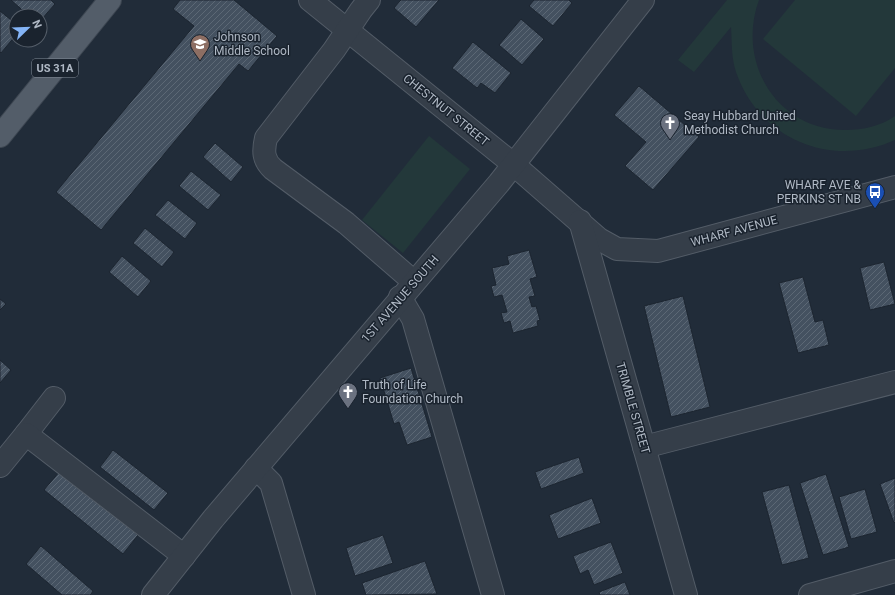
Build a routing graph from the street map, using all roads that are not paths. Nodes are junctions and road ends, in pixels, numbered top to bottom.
1 (110, 0) edge
2 (310, 0) edge
3 (369, 0) edge
4 (643, 0) edge
5 (348, 30) junction
6 (0, 136) edge
7 (513, 164) junction
8 (895, 187) edge
9 (580, 221) junction
10 (407, 290) junction
11 (895, 382) edge
12 (54, 398) dead end
13 (26, 434) junction
14 (644, 447) junction
15 (0, 466) edge
16 (256, 468) junction
17 (184, 556) junction
18 (895, 571) edge
19 (860, 588) edge
20 (153, 595) edge
21 (304, 595) edge
22 (493, 595) edge
23 (686, 595) edge
24 (810, 595) edge

1 - 6 main road, US 31A
2 - 5 street, CHESTNUT STREET
3 - 5 street
4 - 7 street, 1ST AVENUE SOUTH
5 - 7 street, CHESTNUT STREET
5 - 10 street
7 - 9 street, CHESTNUT STREET
7 - 10 street, 1ST AVENUE SOUTH
8 - 9 street, WHARF AVENUE
9 - 14 street, TRIMBLE STREET
10 - 16 street, 1ST AVENUE SOUTH
10 - 22 street
11 - 14 street
12 - 13 street
13 - 15 street
13 - 17 street
14 - 23 street, TRIMBLE STREET
16 - 17 street, 1ST AVENUE SOUTH
16 - 21 street
17 - 20 street, 1ST AVENUE SOUTH
18 - 19 street
19 - 24 street

